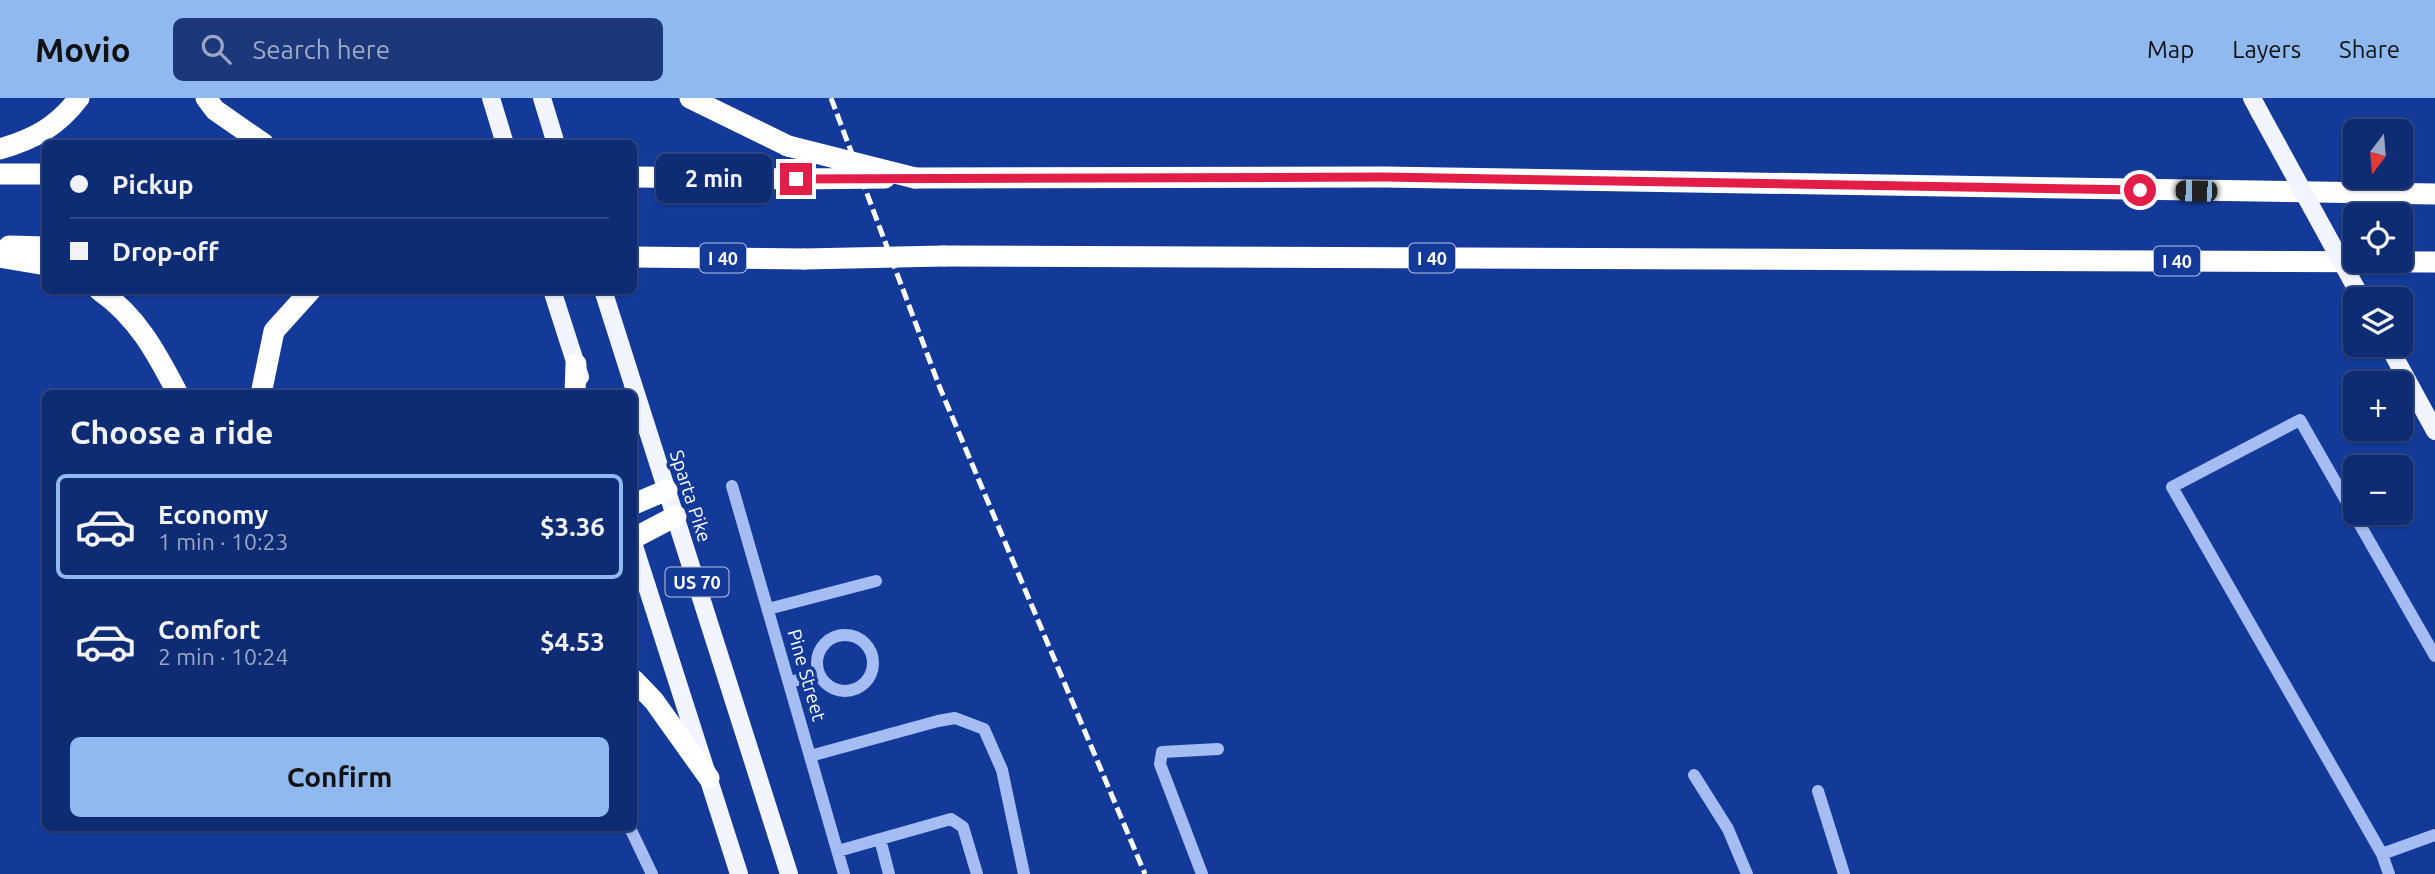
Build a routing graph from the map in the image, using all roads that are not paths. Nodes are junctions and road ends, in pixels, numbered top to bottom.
1 (79, 98) edge
2 (206, 98) edge
3 (491, 98) edge
4 (542, 98) edge
5 (690, 98) edge
6 (2256, 105) edge
7 (258, 140) edge
8 (504, 140) edge
9 (555, 140) edge
10 (0, 149) edge
11 (0, 174) edge
12 (42, 174) edge
13 (637, 177) edge
14 (915, 178) junction
15 (2435, 194) edge
16 (0, 246) edge
17 (42, 247) edge
18 (0, 257) edge
19 (638, 257) edge
20 (2435, 262) edge
21 (42, 264) edge
22 (2355, 287) edge
23 (104, 294) edge
24 (307, 294) edge
25 (553, 294) edge
26 (604, 294) edge
27 (2395, 357) edge
28 (576, 364) junction
29 (176, 390) edge
30 (262, 390) edge
31 (575, 390) edge
32 (584, 390) edge
33 (635, 390) edge
34 (637, 397) edge
35 (2435, 431) edge
36 (732, 486) dead end
37 (667, 491) junction
38 (637, 503) edge
39 (676, 516) junction
40 (637, 536) edge
41 (637, 555) edge
42 (876, 581) dead end
43 (768, 609) junction
44 (2435, 656) edge
45 (820, 675) junction
46 (789, 682) junction
47 (637, 683) edge
48 (1217, 749) dead end
49 (810, 756) junction
50 (1694, 775) dead end
51 (709, 778) junction
52 (1818, 791) dead end
53 (631, 831) edge
54 (2435, 835) edge
55 (880, 839) junction
56 (838, 851) junction
57 (2382, 854) junction
58 (652, 874) edge
59 (739, 874) edge
60 (789, 874) edge
61 (844, 874) edge
62 (889, 874) edge
63 (977, 874) edge
64 (1024, 874) edge
65 (1202, 874) edge
66 (1747, 874) edge
67 (1844, 874) edge
68 (2389, 874) edge

1 - 10 highway
2 - 7 highway
3 - 8 main road
4 - 9 main road
5 - 14 highway, bridge
6 - 22 main road, bridge
11 - 12 highway
13 - 14 highway, bridge
14 - 15 highway
16 - 17 highway
18 - 21 highway
19 - 20 highway, I 40, bridge
23 - 29 highway
24 - 30 highway
25 - 28 main road
26 - 33 main road, Sparta Pike / US 70
27 - 35 main road
28 - 31 highway
28 - 32 main road
34 - 37 main road, Sparta Pike / US 70
36 - 43 street, Pine Street
37 - 38 highway
37 - 39 main road, Sparta Pike / US 70
39 - 40 highway
39 - 60 main road, Sparta Pike / US 70
41 - 51 main road, US 70
42 - 43 street
43 - 46 street, Pine Street
44 - 57 street
45 - 45 street
45 - 46 street
46 - 49 street, Pine Street
47 - 51 highway
48 - 65 street
49 - 56 street, Pine Street
49 - 64 street
50 - 66 street
51 - 59 main road, US 70
52 - 67 street
53 - 58 street
54 - 57 street
55 - 56 street
55 - 62 street
55 - 63 street
56 - 61 street, Pine Street
57 - 68 street

